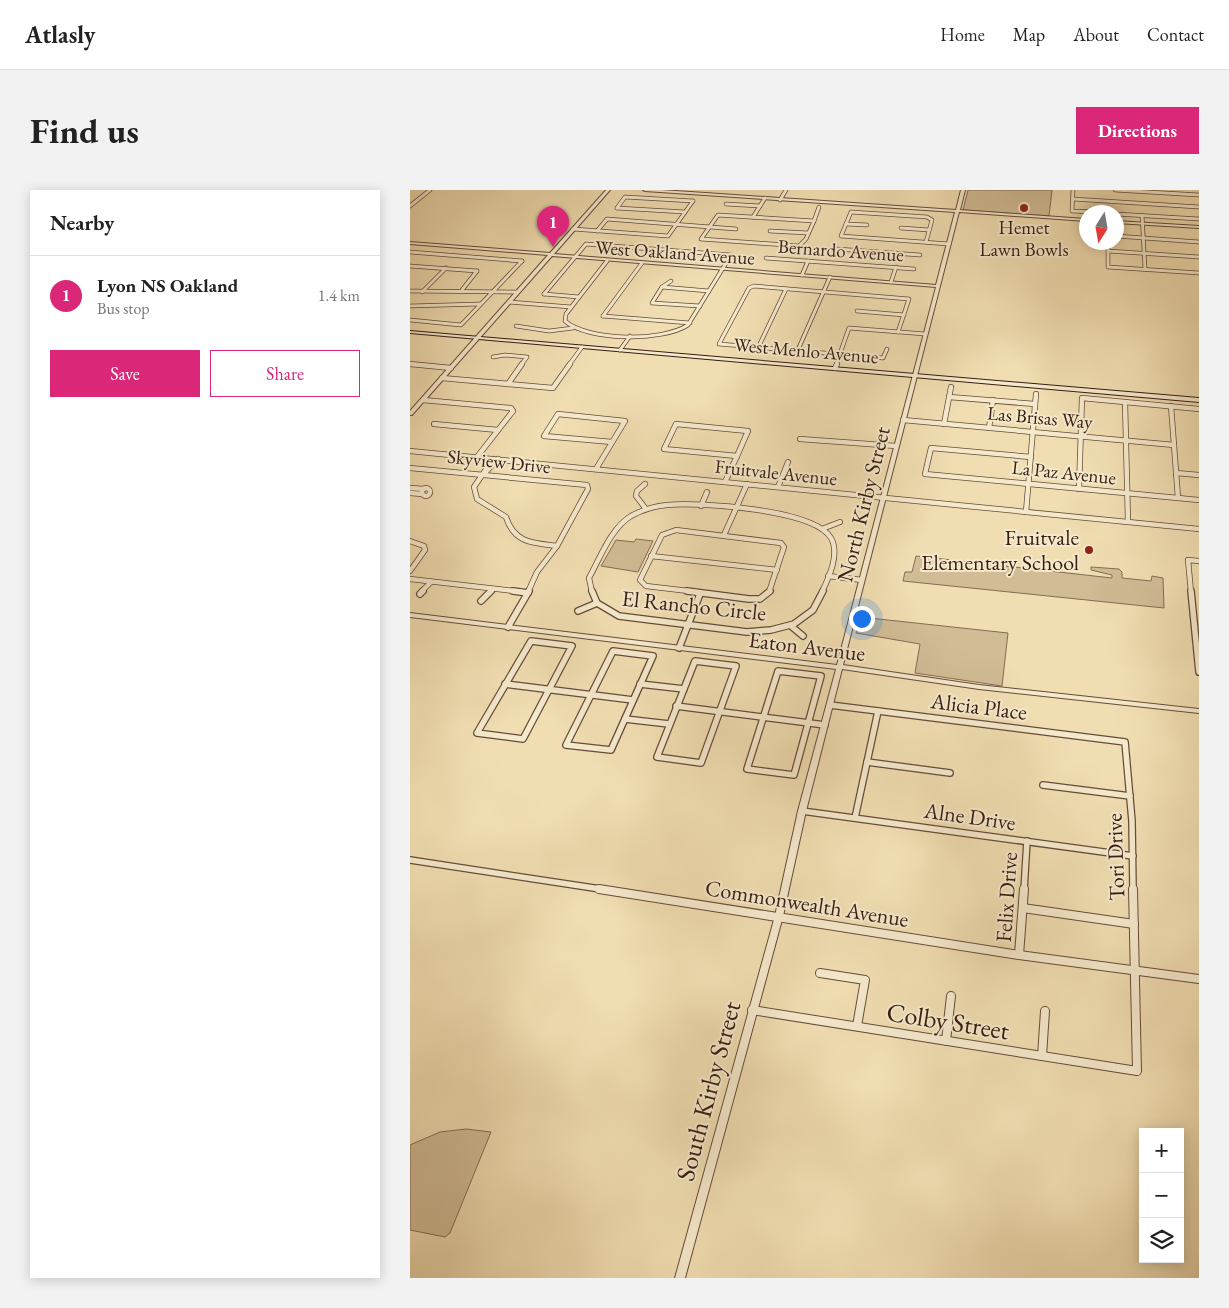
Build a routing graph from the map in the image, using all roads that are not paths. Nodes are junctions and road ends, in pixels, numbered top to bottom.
1 (430, 190) edge
2 (608, 190) edge
3 (645, 190) edge
4 (786, 190) edge
5 (963, 190) edge
6 (1073, 190) edge
7 (1115, 190) edge
8 (664, 191) junction
9 (1199, 195) edge
10 (764, 198) junction
11 (657, 199) junction
12 (1072, 199) junction
13 (780, 200) junction
14 (726, 204) dead end
15 (410, 206) edge
16 (760, 206) junction
17 (819, 207) dead end
18 (896, 207) junction
19 (1199, 207) edge
20 (958, 211) junction
21 (1079, 211) edge
22 (685, 212) junction
23 (893, 215) junction
24 (1124, 215) edge
25 (1142, 216) junction
26 (753, 217) junction
27 (1199, 219) edge
28 (1079, 220) edge
29 (814, 221) junction
30 (1124, 222) edge
31 (1142, 223) junction
32 (676, 224) junction
33 (846, 224) junction
34 (867, 225) dead end
35 (710, 227) junction
36 (1199, 227) edge
37 (902, 228) dead end
38 (573, 229) junction
39 (736, 229) dead end
40 (929, 230) junction
41 (597, 231) junction
42 (770, 231) dead end
43 (808, 233) junction
44 (1124, 237) edge
45 (1144, 238) junction
46 (885, 239) junction
47 (926, 242) junction
48 (1199, 242) edge
49 (410, 243) edge
50 (949, 244) junction
51 (837, 249) dead end
52 (1108, 251) joint
53 (410, 252) edge
54 (880, 252) junction
55 (551, 254) junction
56 (1144, 254) junction
57 (920, 255) dead end
58 (574, 257) junction
59 (1199, 257) edge
60 (766, 258) dead end
61 (608, 261) junction
62 (808, 261) junction
63 (642, 263) junction
64 (410, 266) edge
65 (896, 267) junction
66 (446, 268) junction
67 (722, 269) junction
68 (914, 269) dead end
69 (1145, 269) junction
70 (1199, 273) edge
71 (802, 275) junction
72 (830, 278) junction
73 (671, 281) dead end
74 (892, 282) junction
75 (938, 286) junction
76 (662, 287) junction
77 (786, 289) junction
78 (462, 290) junction
79 (410, 291) edge
80 (494, 291) junction
81 (710, 291) junction
82 (422, 292) junction
83 (517, 292) junction
84 (823, 292) junction
85 (579, 297) junction
86 (509, 302) junction
87 (480, 304) junction
88 (410, 306) edge
89 (700, 306) junction
90 (571, 307) junction
91 (857, 311) dead end
92 (904, 315) junction
93 (410, 320) edge
94 (690, 323) junction
95 (516, 326) dead end
96 (573, 328) junction
97 (410, 332) edge
98 (898, 332) junction
99 (925, 334) junction
100 (630, 336) junction
101 (478, 338) junction
102 (582, 347) junction
103 (758, 348) junction
104 (887, 349) dead end
105 (620, 350) junction
106 (798, 352) junction
107 (839, 355) junction
108 (493, 357) dead end
109 (410, 364) edge
110 (451, 368) junction
111 (835, 368) junction
112 (915, 375) junction
113 (442, 378) junction
114 (508, 384) junction
115 (951, 387) dead end
116 (1036, 394) dead end
117 (949, 397) junction
118 (423, 400) junction
119 (993, 400) junction
120 (1199, 400) edge
121 (1125, 402) junction
122 (1035, 404) junction
123 (1171, 406) junction
124 (1199, 409) edge
125 (410, 414) edge
126 (903, 420) junction
127 (434, 424) dead end
128 (944, 424) junction
129 (989, 428) junction
130 (498, 430) junction
131 (1033, 432) junction
132 (1081, 436) junction
133 (800, 439) dead end
134 (1127, 440) junction
135 (612, 442) junction
136 (1174, 445) junction
137 (896, 446) junction
138 (410, 451) edge
139 (737, 456) junction
140 (477, 457) junction
141 (1031, 457) junction
142 (495, 459) junction
143 (788, 462) dead end
144 (410, 468) edge
145 (596, 469) junction
146 (1176, 473) junction
147 (483, 474) junction
148 (1199, 475) edge
149 (725, 482) junction
150 (645, 484) dead end
151 (747, 484) junction
152 (1028, 484) junction
153 (410, 488) edge
154 (778, 488) junction
155 (1079, 489) junction
156 (707, 492) dead end
157 (410, 493) edge
158 (1128, 493) junction
159 (883, 498) junction
160 (1178, 498) junction
161 (1199, 500) edge
162 (700, 506) junction
163 (646, 509) junction
164 (736, 510) junction
165 (1026, 512) junction
166 (840, 522) dead end
167 (1128, 522) junction
168 (822, 529) junction
169 (1199, 529) edge
170 (724, 536) junction
171 (410, 541) edge
172 (557, 546) junction
173 (651, 556) junction
174 (1199, 561) edge
175 (410, 570) edge
176 (777, 570) junction
177 (828, 576) junction
178 (410, 579) edge
179 (862, 580) junction
180 (431, 582) junction
181 (493, 589) junction
182 (528, 593) junction
183 (420, 594) dead end
184 (700, 594) junction
185 (481, 602) dead end
186 (597, 603) junction
187 (578, 611) dead end
188 (410, 615) edge
189 (688, 625) junction
190 (791, 626) junction
191 (508, 627) junction
192 (802, 636) dead end
193 (679, 648) junction
194 (1199, 664) edge
195 (839, 667) junction
196 (1199, 672) edge
197 (505, 684) junction
198 (640, 684) junction
199 (684, 689) junction
200 (548, 690) junction
201 (591, 695) junction
202 (633, 700) junction
203 (676, 706) junction
204 (830, 706) junction
205 (1199, 711) edge
206 (720, 712) junction
207 (878, 712) junction
208 (764, 717) junction
209 (625, 718) junction
210 (808, 723) junction
211 (670, 724) junction
212 (825, 725) junction
213 (1125, 742) joint
214 (867, 762) junction
215 (950, 773) dead end
216 (1043, 785) dead end
217 (1130, 796) junction
218 (802, 811) junction
219 (855, 818) junction
220 (1027, 841) junction
221 (1133, 856) junction
222 (410, 860) edge
223 (1022, 908) junction
224 (779, 916) junction
225 (1134, 924) junction
226 (1019, 955) junction
227 (1135, 972) junction
228 (820, 973) dead end
229 (1199, 979) edge
230 (951, 996) dead end
231 (752, 1010) junction
232 (1044, 1011) dead end
233 (857, 1026) junction
234 (946, 1041) junction
235 (1042, 1056) junction
236 (1137, 1071) joint
237 (680, 1278) edge

1 - 15 street
2 - 38 street
3 - 8 street
4 - 13 street
5 - 20 street, North Kirby Street
6 - 12 street
7 - 9 street
8 - 10 street
8 - 11 street
10 - 13 street
10 - 16 street
11 - 22 street
11 - 22 street
12 - 19 street
12 - 21 street
13 - 18 street
14 - 16 street
16 - 26 street
17 - 29 street
18 - 20 street
18 - 23 street
20 - 28 street
20 - 50 street, North Kirby Street
22 - 32 street
23 - 33 street
23 - 40 street
24 - 25 street
25 - 27 street
25 - 31 street
26 - 29 street
26 - 35 street
29 - 43 street
30 - 31 street
31 - 36 street
31 - 45 street
32 - 35 street
32 - 41 street
32 - 41 street
33 - 34 street
33 - 46 street
35 - 39 street
35 - 43 street
37 - 40 street
38 - 41 street
38 - 55 street
40 - 47 street
42 - 43 street
44 - 45 street
45 - 48 street
45 - 56 street
46 - 47 street
46 - 54 street
47 - 50 street
49 - 55 street, West Oakland Avenue
50 - 75 street, North Kirby Street
51 - 54 street
52 - 56 street
52 - 69 street
53 - 80 street
54 - 57 street
55 - 58 street, West Oakland Avenue
55 - 83 street
56 - 59 street
56 - 69 street
58 - 61 street, West Oakland Avenue
58 - 67 street
58 - 85 street
60 - 62 street, Bernardo Avenue
61 - 63 street, West Oakland Avenue
61 - 85 street
62 - 65 street, Bernardo Avenue
62 - 71 street
63 - 67 street, West Oakland Avenue
63 - 94 street
64 - 66 street
65 - 68 street, Bernardo Avenue
65 - 74 street
66 - 78 street
66 - 82 street
67 - 71 street, West Oakland Avenue
67 - 81 street
69 - 70 street
71 - 72 street, West Oakland Avenue
72 - 74 street, West Oakland Avenue
72 - 84 street
73 - 76 street
74 - 75 street, West Oakland Avenue
75 - 99 street, North Kirby Street
76 - 81 street
76 - 89 street
77 - 84 street
77 - 103 street
77 - 103 street
78 - 80 street
78 - 82 street
79 - 82 street
80 - 83 street
80 - 87 street
81 - 89 street
83 - 86 street
84 - 92 street
84 - 106 street
85 - 90 street
86 - 90 street
86 - 101 street
87 - 88 street
87 - 93 street
89 - 94 street
90 - 96 street
91 - 92 street
92 - 98 street
94 - 100 street
95 - 96 street
96 - 100 street
97 - 101 main road, West Menlo Avenue
98 - 99 street
98 - 107 street
99 - 112 street, North Kirby Street
100 - 105 street
101 - 102 main road, West Menlo Avenue
101 - 110 street
102 - 105 main road, West Menlo Avenue
102 - 114 street
103 - 106 street
104 - 107 street
105 - 111 main road, West Menlo Avenue
106 - 107 street
107 - 111 street
108 - 114 street
109 - 110 street
110 - 113 street
111 - 112 main road, West Menlo Avenue
112 - 120 main road, West Menlo Avenue
112 - 126 street, North Kirby Street
113 - 114 street
113 - 118 street
115 - 117 street
116 - 122 street
117 - 119 street
117 - 128 street
118 - 125 street
118 - 130 street
119 - 122 street
119 - 129 street
121 - 123 street
121 - 132 street
121 - 134 street
122 - 131 street
123 - 124 street
123 - 136 street
126 - 128 street, Las Brisas Way
126 - 137 street, North Kirby Street
127 - 130 street
128 - 129 street, Las Brisas Way
129 - 131 street, Las Brisas Way
130 - 140 street
131 - 132 street, Las Brisas Way
131 - 141 street
132 - 134 street, Las Brisas Way
132 - 155 street
133 - 137 street
134 - 136 street, Las Brisas Way
134 - 158 street
135 - 135 street
135 - 145 street
136 - 146 street
137 - 159 street, North Kirby Street
138 - 140 street, Fruitvale Avenue
139 - 139 street
139 - 149 street
140 - 142 street, Fruitvale Avenue
141 - 152 street
141 - 152 street, La Paz Avenue
142 - 145 street, Fruitvale Avenue
142 - 147 street
143 - 154 street
144 - 147 street, Skyview Drive
145 - 149 street, Fruitvale Avenue
146 - 148 street
146 - 160 street
147 - 172 street
147 - 172 street, Skyview Drive
149 - 151 street, Fruitvale Avenue
150 - 163 street
151 - 154 street, Fruitvale Avenue
151 - 164 street
152 - 155 street, La Paz Avenue
152 - 165 street
153 - 157 street
154 - 159 street, Fruitvale Avenue
155 - 158 street, La Paz Avenue
156 - 162 street
158 - 160 street, La Paz Avenue
158 - 167 street
159 - 165 street, Fruitvale Avenue
159 - 179 street, North Kirby Street
160 - 161 street, La Paz Avenue
162 - 163 street, El Rancho Circle
162 - 164 street, El Rancho Circle
163 - 186 street, El Rancho Circle
164 - 168 street, El Rancho Circle
164 - 170 street
165 - 167 street, Fruitvale Avenue
166 - 168 street
167 - 169 street, Fruitvale Avenue
168 - 177 street, El Rancho Circle
170 - 173 street
170 - 176 street
171 - 175 street
172 - 182 street
173 - 176 street
173 - 184 street
174 - 194 street
176 - 184 street
177 - 179 street
177 - 190 street, El Rancho Circle
178 - 180 street
179 - 195 street, North Kirby Street
180 - 181 street
180 - 183 street
181 - 182 street
181 - 185 street
182 - 191 street
184 - 189 street
186 - 187 street
186 - 189 street, El Rancho Circle
188 - 191 street, Eaton Avenue
189 - 190 street, El Rancho Circle
189 - 193 street
190 - 192 street
191 - 193 street, Eaton Avenue
193 - 195 street, Eaton Avenue
194 - 196 street
195 - 204 street, North Kirby Street
195 - 205 street, Eaton Avenue
197 - 200 street
197 - 200 street
197 - 200 street
198 - 199 street
198 - 201 street
198 - 202 street
199 - 203 street
199 - 206 street
200 - 201 street
201 - 202 street
201 - 209 street
202 - 209 street
203 - 206 street
203 - 211 street
204 - 207 street, Alicia Place
204 - 212 street, North Kirby Street
206 - 208 street
206 - 211 street
207 - 213 street, Alicia Place
207 - 214 street
208 - 210 street
208 - 210 street
208 - 210 street
209 - 211 street
210 - 212 street
212 - 218 street, North Kirby Street
213 - 217 street, Tori Drive
214 - 215 street
214 - 219 street
216 - 217 street
217 - 221 street, Tori Drive
218 - 219 street, Alne Drive
218 - 224 street, North Kirby Street
219 - 220 street, Alne Drive
220 - 221 street, Alne Drive
220 - 223 street, Felix Drive
221 - 225 street, Tori Drive
222 - 224 street, Commonwealth Avenue
223 - 225 street
223 - 226 street, Felix Drive
224 - 226 street, Commonwealth Avenue
224 - 231 street, South Kirby Street
225 - 227 street, Tori Drive
226 - 227 street, Commonwealth Avenue
227 - 229 street, Commonwealth Avenue
227 - 236 street, Tori Drive
228 - 233 street
230 - 234 street
231 - 233 street, Colby Street
231 - 237 street, South Kirby Street
232 - 235 street
233 - 234 street, Colby Street
234 - 235 street, Colby Street
235 - 236 street, Colby Street

